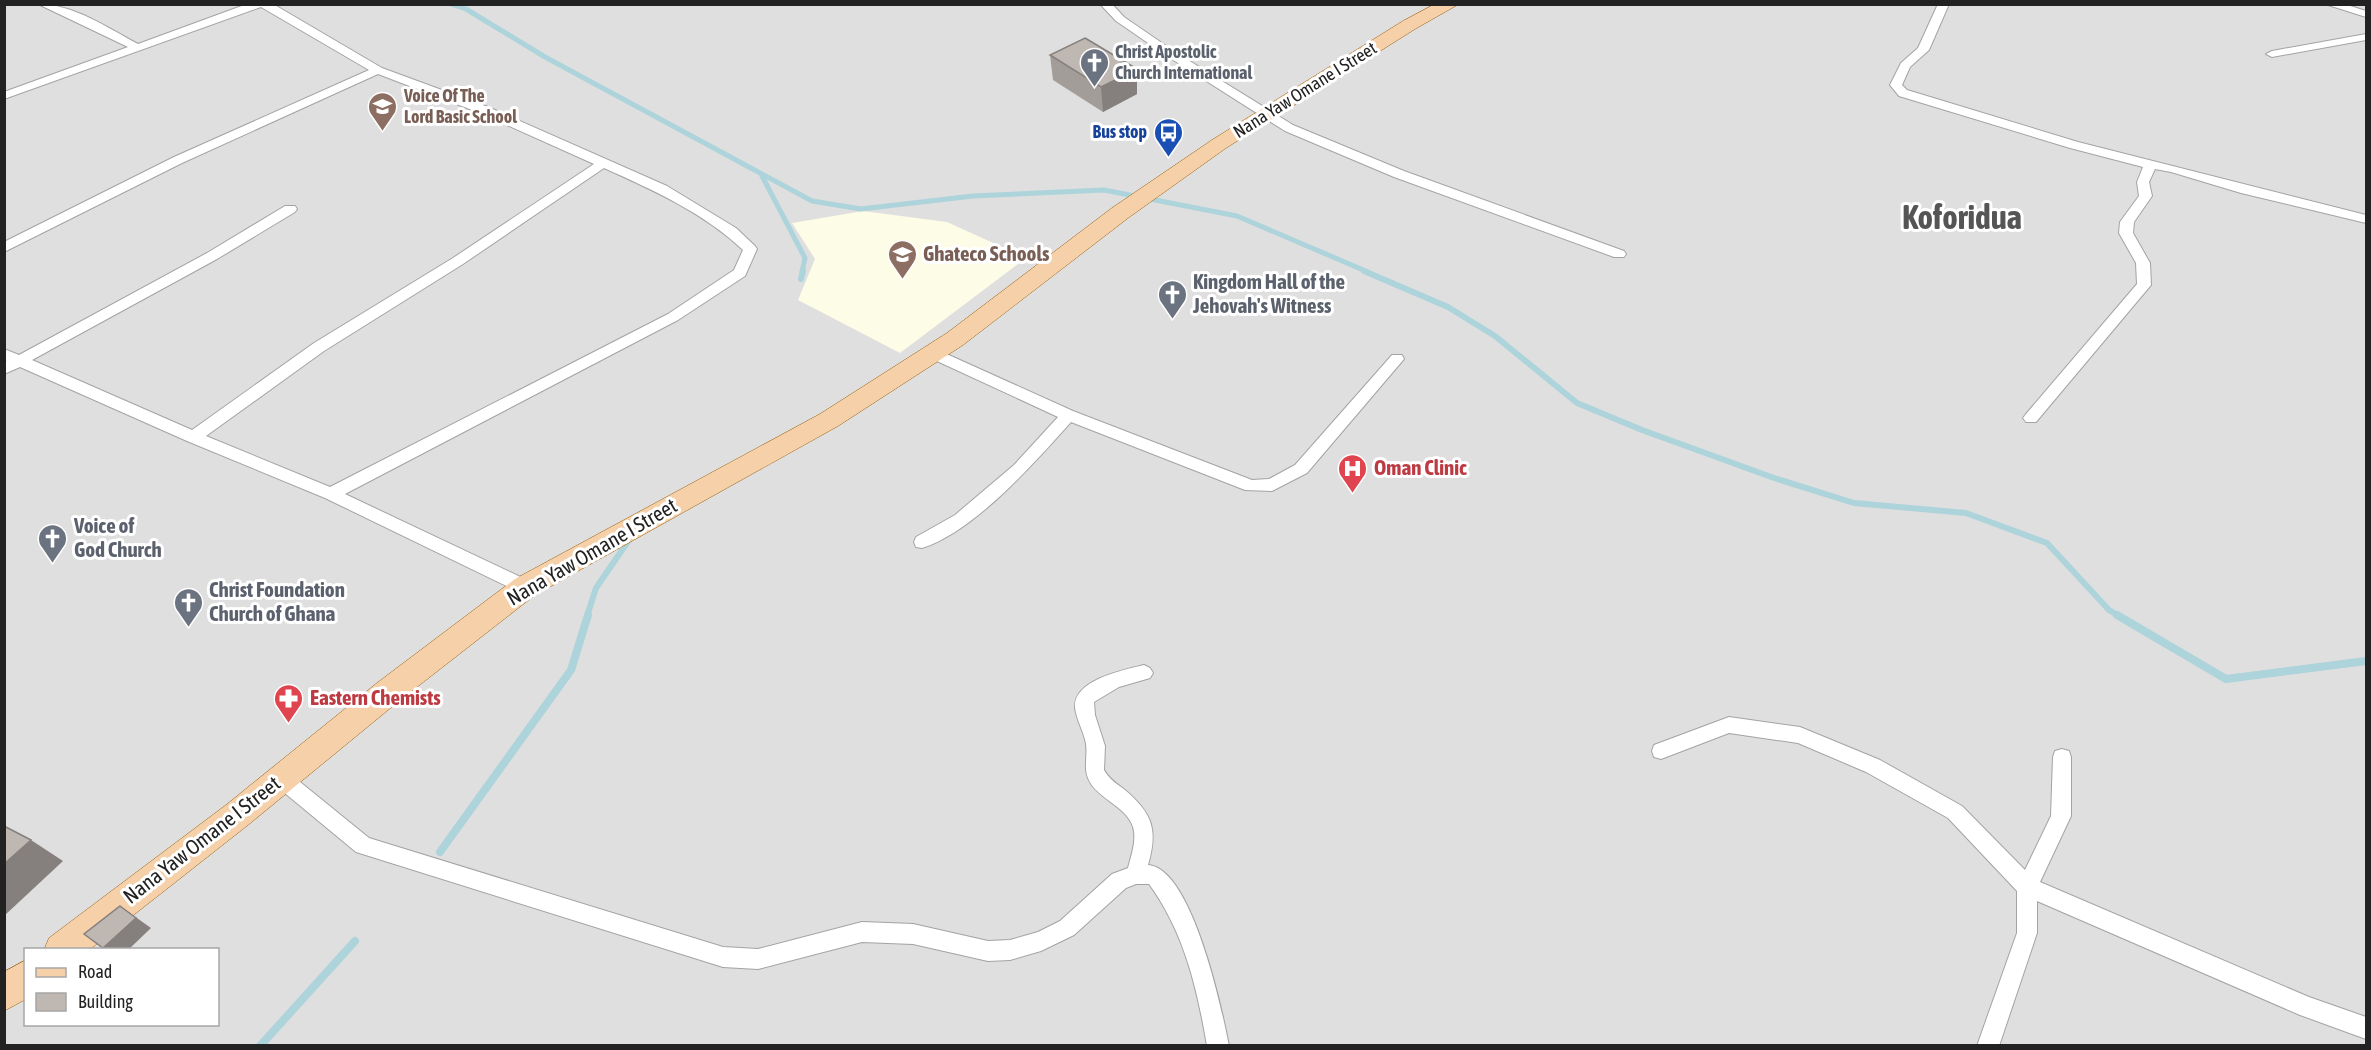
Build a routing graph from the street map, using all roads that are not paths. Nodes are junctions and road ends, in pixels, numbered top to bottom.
1 (43, 4) edge
2 (259, 4) edge
3 (264, 4) edge
4 (1105, 4) edge
5 (1450, 4) edge
6 (1944, 4) edge
7 (2330, 4) edge
8 (2367, 14) edge
9 (2367, 37) edge
10 (138, 48) junction
11 (2272, 54) dead end
12 (378, 70) junction
13 (4, 96) edge
14 (1267, 114) junction
15 (602, 164) junction
16 (2150, 165) junction
17 (290, 210) dead end
18 (2367, 219) edge
19 (4, 248) edge
20 (1619, 254) dead end
21 (931, 352) junction
22 (4, 354) edge
23 (1397, 359) dead end
24 (23, 360) junction
25 (4, 369) edge
26 (1068, 415) junction
27 (2031, 417) dead end
28 (193, 437) junction
29 (331, 494) junction
30 (922, 542) dead end
31 (525, 587) junction
32 (1144, 673) dead end
33 (1661, 751) dead end
34 (2062, 757) dead end
35 (282, 779) junction
36 (1136, 874) junction
37 (2027, 887) junction
38 (64, 948) edge
39 (24, 979) edge
40 (4, 994) edge
41 (2367, 1028) edge
42 (1218, 1046) edge
43 (1988, 1046) edge

1 - 10 street
2 - 10 street
3 - 12 street
4 - 14 street
5 - 14 main road, Nana Yaw Omane I Street
6 - 16 street
7 - 8 street
9 - 11 street
10 - 13 street
12 - 15 street
12 - 19 street
14 - 20 street
14 - 21 main road, Nana Yaw Omane I Street
15 - 28 street
15 - 29 street
16 - 18 street
16 - 27 street
17 - 24 street
21 - 26 street
21 - 31 main road, Nana Yaw Omane I Street
22 - 24 street
23 - 26 street
24 - 25 street
24 - 28 street
26 - 30 street
28 - 29 street
29 - 31 street
31 - 35 main road, Nana Yaw Omane I Street
32 - 36 street
33 - 37 street
34 - 37 street
35 - 36 street
35 - 38 main road, Nana Yaw Omane I Street
36 - 42 street
37 - 41 street
37 - 43 street
39 - 40 main road

